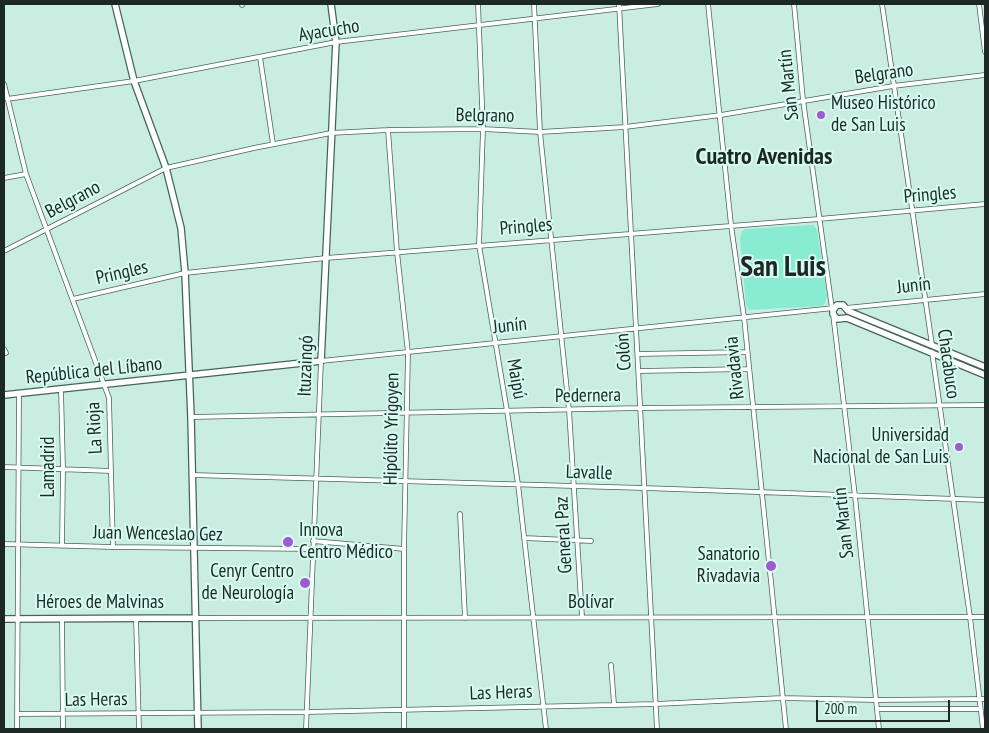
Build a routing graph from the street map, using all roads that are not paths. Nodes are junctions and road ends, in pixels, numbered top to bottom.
1 (115, 4) edge
2 (331, 4) edge
3 (478, 4) edge
4 (534, 4) edge
5 (658, 4) edge
6 (708, 4) edge
7 (794, 4) edge
8 (882, 4) edge
9 (979, 4) edge
10 (619, 6) edge
11 (536, 18) junction
12 (479, 25) junction
13 (336, 42) junction
14 (985, 52) edge
15 (260, 57) junction
16 (985, 75) edge
17 (134, 81) junction
18 (4, 84) edge
19 (893, 86) junction
20 (7, 99) junction
21 (803, 100) junction
22 (721, 115) junction
23 (625, 127) junction
24 (483, 129) junction
25 (388, 130) junction
26 (540, 132) junction
27 (331, 133) junction
28 (273, 144) junction
29 (166, 168) junction
30 (26, 174) junction
31 (4, 178) edge
32 (985, 204) edge
33 (912, 210) junction
34 (819, 218) junction
35 (731, 225) junction
36 (47, 230) junction
37 (630, 234) junction
38 (551, 239) junction
39 (478, 245) junction
40 (4, 251) edge
41 (397, 252) junction
42 (326, 258) junction
43 (185, 273) junction
44 (985, 294) edge
45 (830, 296) junction
46 (73, 299) junction
47 (924, 300) junction
48 (846, 308) junction
49 (818, 309) junction
50 (833, 311) junction
51 (744, 317) junction
52 (636, 328) junction
53 (560, 336) junction
54 (495, 343) junction
55 (932, 345) junction
56 (747, 352) junction
57 (408, 353) junction
58 (638, 354) junction
59 (933, 354) junction
60 (322, 362) junction
61 (985, 367) edge
62 (749, 369) junction
63 (639, 371) junction
64 (985, 375) edge
65 (188, 376) junction
66 (104, 384) junction
67 (61, 389) junction
68 (19, 394) junction
69 (4, 396) edge
70 (985, 405) edge
71 (844, 406) junction
72 (940, 406) junction
73 (753, 407) junction
74 (641, 408) junction
75 (569, 410) junction
76 (507, 411) junction
77 (406, 413) junction
78 (320, 414) junction
79 (191, 417) junction
80 (4, 467) edge
81 (19, 468) junction
82 (63, 468) junction
83 (111, 471) junction
84 (192, 475) junction
85 (316, 479) junction
86 (405, 481) junction
87 (518, 484) junction
88 (575, 486) junction
89 (644, 488) junction
90 (762, 492) junction
91 (855, 496) junction
92 (952, 500) junction
93 (985, 500) edge
94 (460, 514) dead end
95 (524, 538) junction
96 (313, 541) junction
97 (577, 541) junction
98 (590, 542) dead end
99 (4, 544) edge
100 (18, 545) junction
101 (62, 546) junction
102 (113, 547) junction
103 (194, 548) junction
104 (404, 549) junction
105 (313, 550) junction
106 (775, 616) junction
107 (582, 617) junction
108 (651, 617) junction
109 (867, 617) junction
110 (970, 617) junction
111 (985, 617) edge
112 (18, 618) junction
113 (136, 618) junction
114 (196, 618) junction
115 (311, 618) junction
116 (404, 618) junction
117 (465, 618) junction
118 (534, 618) junction
119 (4, 619) edge
120 (62, 619) junction
121 (612, 666) dead end
122 (782, 698) junction
123 (979, 699) junction
124 (985, 699) edge
125 (876, 700) junction
126 (614, 704) junction
127 (656, 704) junction
128 (544, 706) junction
129 (877, 709) junction
130 (980, 709) junction
131 (404, 710) junction
132 (197, 712) junction
133 (306, 712) junction
134 (138, 713) junction
135 (18, 714) junction
136 (63, 714) junction
137 (17, 729) edge
138 (63, 729) edge
139 (139, 729) edge
140 (198, 729) edge
141 (306, 729) edge
142 (404, 729) edge
143 (546, 729) edge
144 (657, 729) edge
145 (786, 729) edge
146 (879, 729) edge
147 (983, 729) edge

1 - 17 street
2 - 13 street, Ituzaingó
3 - 12 street, Maipú
4 - 11 street, General Paz
5 - 10 street, Ayacucho
6 - 22 street, Rivadavia
7 - 21 street, San Martín
8 - 19 street, Chacabuco
9 - 14 street
10 - 11 street, Ayacucho
10 - 23 street, Colón
11 - 12 street, Ayacucho
11 - 26 street, General Paz
12 - 13 street, Ayacucho
12 - 24 street, Maipú
13 - 15 street, Ayacucho
13 - 27 street, Ituzaingó
15 - 17 street, Ayacucho
15 - 28 street
16 - 19 street, Belgrano
17 - 20 street, Ayacucho
17 - 29 street
18 - 20 street, La Rioja
19 - 21 street, Belgrano
19 - 33 street, Chacabuco
20 - 30 street, La Rioja
21 - 22 street, Belgrano
21 - 34 street, San Martín
22 - 23 street, Belgrano
22 - 35 street, Rivadavia
23 - 26 street, Belgrano
23 - 37 street, Colón
24 - 25 street, Belgrano
24 - 26 street, Belgrano
24 - 39 street, Maipú
25 - 27 street, Belgrano
25 - 41 street, Hipólito Yrigoyen
26 - 38 street, General Paz
27 - 28 street, Belgrano
27 - 42 street, Ituzaingó
28 - 29 street, Belgrano
29 - 36 street, Belgrano
29 - 43 street
30 - 31 street
30 - 36 street, La Rioja
32 - 33 street, Pringles
33 - 34 street, Pringles
33 - 47 street, Chacabuco
34 - 35 street, Pringles
34 - 45 street, San Martín
35 - 37 street, Pringles
35 - 51 street, Rivadavia
36 - 40 street, Belgrano
36 - 46 street, La Rioja
37 - 38 street, Pringles
37 - 52 street, Colón
38 - 39 street, Pringles
38 - 53 street, General Paz
39 - 41 street, Pringles
39 - 54 street, Maipú
41 - 42 street, Pringles
41 - 57 street, Hipólito Yrigoyen
42 - 43 street, Pringles
42 - 60 street, Ituzaingó
43 - 46 street, Pringles
43 - 65 street
44 - 47 street, Junín
45 - 49 street
45 - 50 street, San Martín
46 - 66 street, La Rioja
47 - 48 street, Junín
47 - 55 street, Chacabuco
48 - 50 street
48 - 55 street
49 - 50 street, Junín
49 - 51 street, Junín
50 - 59 street
50 - 71 street, San Martín
51 - 52 street, Junín
51 - 56 street, Rivadavia
52 - 53 street, Junín
52 - 58 street, Colón
53 - 54 street, Junín
53 - 75 street, General Paz
54 - 57 street, Junín
54 - 76 street, Maipú
55 - 59 street, Chacabuco
55 - 61 street
56 - 58 street
56 - 62 street, Rivadavia
57 - 60 street, Junín
57 - 77 street, Hipólito Yrigoyen
58 - 63 street, Colón
59 - 64 street
59 - 72 street, Chacabuco
60 - 65 street, Junín
60 - 78 street, Ituzaingó
62 - 63 street
62 - 73 street, Rivadavia
63 - 74 street, Colón
65 - 66 street, República del Líbano
65 - 79 street
66 - 67 street, República del Líbano
66 - 83 street, La Rioja
67 - 68 street, República del Líbano
67 - 82 street, Lamadrid
68 - 69 street, República del Líbano
68 - 81 street
70 - 72 street, Pedernera
71 - 72 street, Pedernera
71 - 73 street, Pedernera
71 - 91 street, San Martín
72 - 92 street, Chacabuco
73 - 74 street, Pedernera
73 - 90 street, Rivadavia
74 - 75 street, Pedernera
74 - 89 street, Colón
75 - 76 street, Pedernera
75 - 88 street, General Paz
76 - 77 street, Pedernera
76 - 87 street, Maipú
77 - 78 street, Pedernera
77 - 86 street, Hipólito Yrigoyen
78 - 79 street, Pedernera
78 - 85 street, Ituzaingó
79 - 84 street
80 - 81 street
81 - 82 street
81 - 100 street
82 - 83 street
82 - 101 street, Lamadrid
83 - 102 street, La Rioja
84 - 85 street, Lavalle
84 - 103 street
85 - 86 street, Lavalle
85 - 96 street, Ituzaingó
86 - 87 street, Lavalle
86 - 104 street, Hipólito Yrigoyen
87 - 88 street, Lavalle
87 - 95 street, Maipú
88 - 89 street, Lavalle
88 - 97 street, General Paz
89 - 90 street, Lavalle
89 - 108 street, Colón
90 - 91 street, Lavalle
90 - 106 street, Rivadavia
91 - 92 street, Lavalle
91 - 109 street, San Martín
92 - 93 street, Lavalle
92 - 110 street, Chacabuco
94 - 117 street
95 - 97 street
95 - 118 street, Maipú
96 - 104 street
96 - 105 street, Ituzaingó
97 - 98 street
97 - 107 street, General Paz
99 - 100 street, Juan Wenceslao Gez
100 - 101 street, Juan Wenceslao Gez
100 - 112 street
101 - 102 street, Juan Wenceslao Gez
102 - 103 street, Juan Wenceslao Gez
103 - 105 street, Juan Wenceslao Gez
103 - 114 street
104 - 116 street, Hipólito Yrigoyen
105 - 115 street, Ituzaingó
106 - 108 street, Bolívar
106 - 109 street, Bolívar
106 - 122 street, Rivadavia
107 - 108 street, Bolívar
107 - 118 street, Bolívar
108 - 127 street, Colón
109 - 110 street, Bolívar
109 - 125 street, San Martín
110 - 111 street, Bolívar
110 - 123 street, Chacabuco
112 - 119 street, Héroes de Malvinas
112 - 120 street, Héroes de Malvinas
112 - 135 street
113 - 114 street, Héroes de Malvinas
113 - 120 street, Héroes de Malvinas
113 - 134 street
114 - 115 street, Bolívar
114 - 132 street
115 - 116 street, Bolívar
115 - 133 street, Ituzaingó
116 - 117 street, Bolívar
116 - 131 street, Hipólito Yrigoyen
117 - 118 street, Bolívar
118 - 128 street, Maipú
120 - 136 street
121 - 126 street
122 - 125 street, Las Heras
122 - 127 street, Las Heras
122 - 145 street, Rivadavia
123 - 124 street, Las Heras
123 - 125 street, Las Heras
123 - 130 street, Chacabuco
125 - 129 street, San Martín
126 - 127 street, Las Heras
126 - 128 street, Las Heras
127 - 144 street, Colón
128 - 131 street, Las Heras
128 - 143 street, Maipú
129 - 130 street
129 - 146 street, San Martín
130 - 147 street, Chacabuco
131 - 133 street, Las Heras
131 - 142 street, Hipólito Yrigoyen
132 - 133 street, Las Heras
132 - 134 street, Las Heras
132 - 140 street
133 - 141 street, Ituzaingó
134 - 136 street, Las Heras
134 - 139 street
135 - 136 street, Las Heras
135 - 137 street
136 - 138 street

